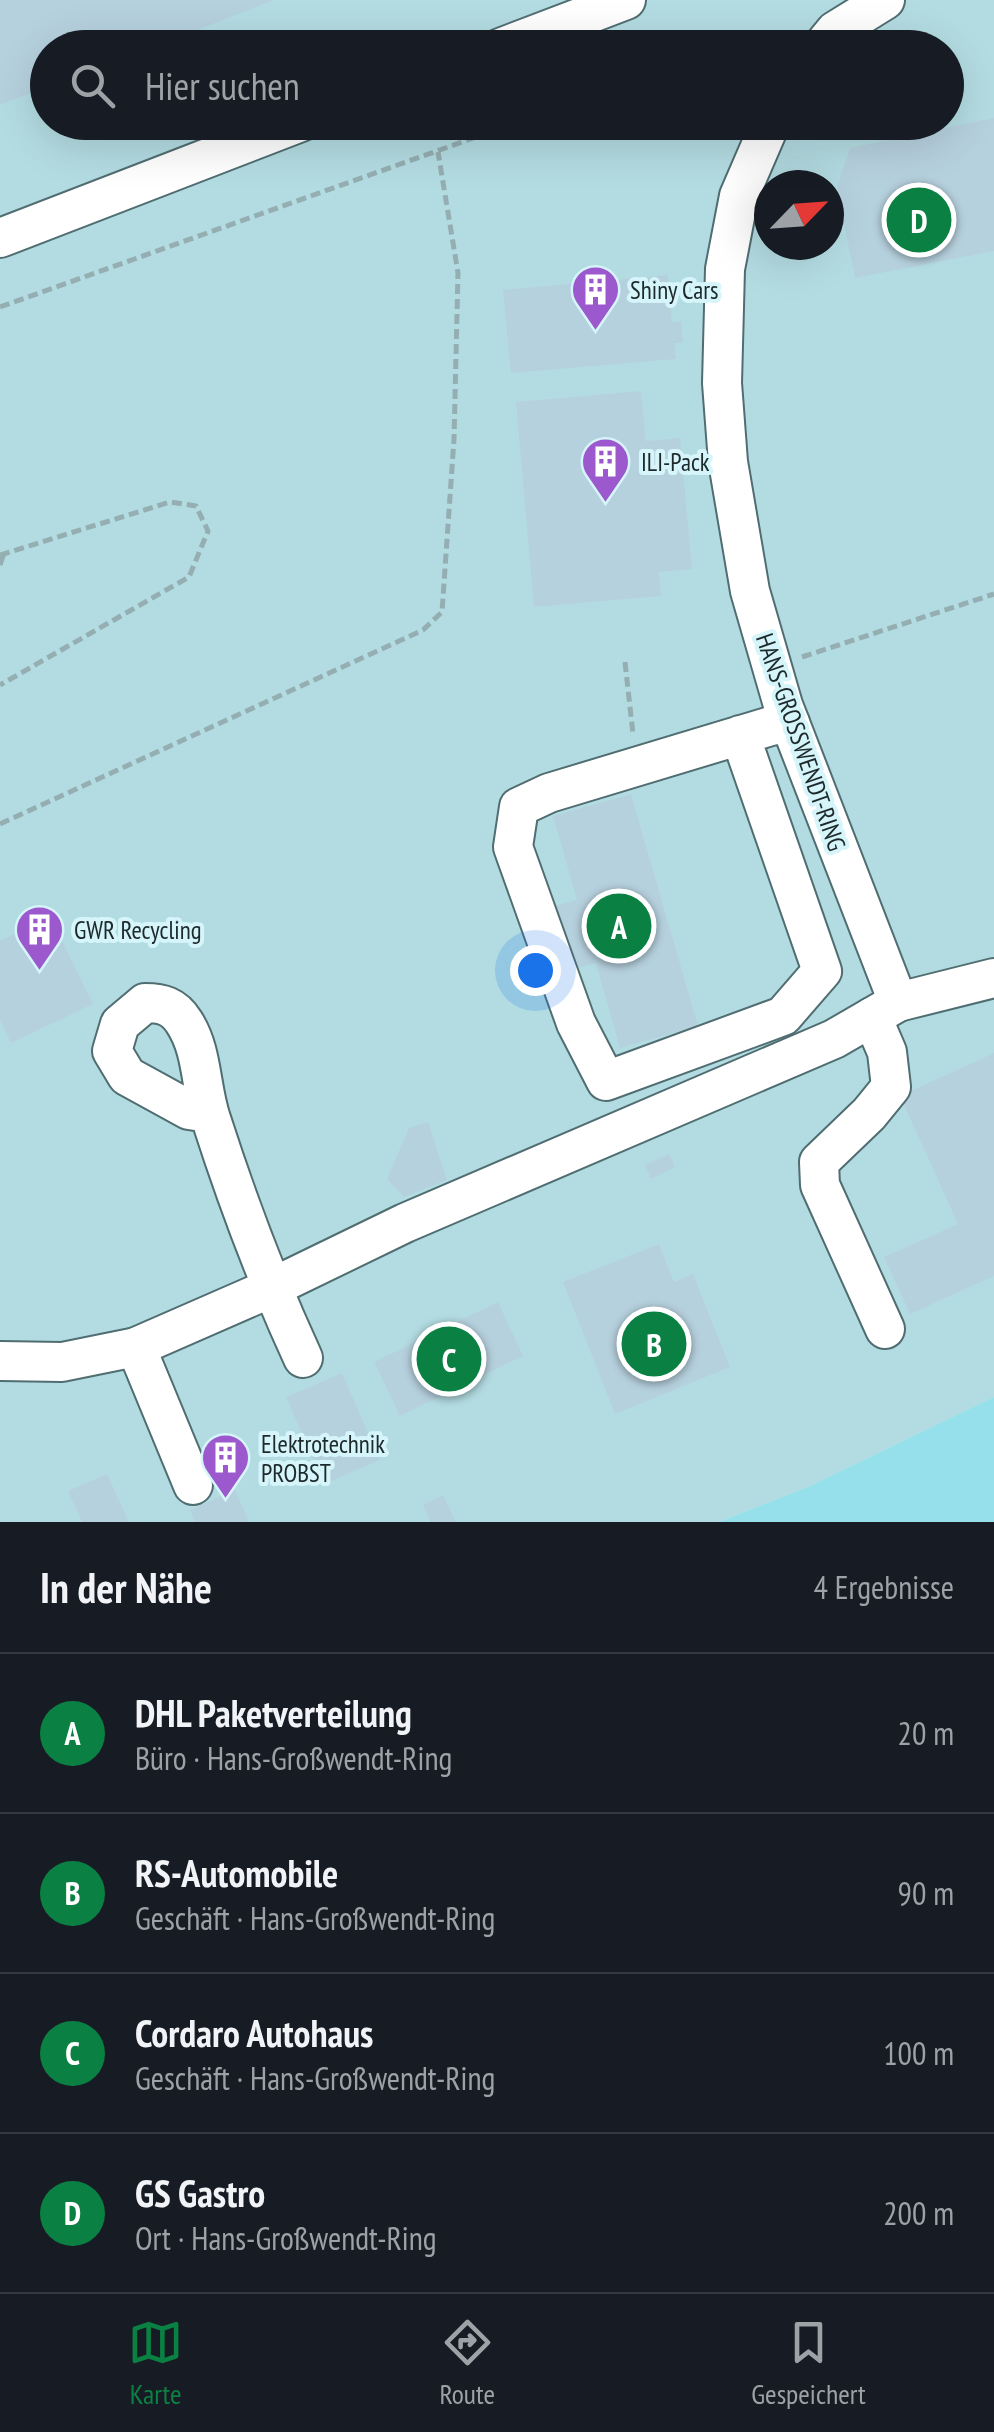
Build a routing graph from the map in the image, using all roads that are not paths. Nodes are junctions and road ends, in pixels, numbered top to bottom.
1 (626, 0) edge
2 (885, 0) edge
3 (825, 26) edge
4 (547, 30) edge
5 (254, 140) edge
6 (763, 140) edge
7 (0, 238) edge
8 (790, 723) junction
9 (740, 735) junction
10 (994, 978) edge
11 (885, 1010) junction
12 (209, 1114) dead end
13 (271, 1288) junction
14 (886, 1329) dead end
15 (136, 1347) junction
16 (302, 1358) dead end
17 (0, 1360) edge
18 (193, 1485) dead end

1 - 4 street
2 - 3 street
5 - 7 street
6 - 8 street, HANS-GROSSWENDT-RING
8 - 9 street
8 - 11 street, HANS-GROSSWENDT-RING
9 - 9 street
10 - 11 street
11 - 13 street
11 - 14 street, HANS-GROSSWENDT-RING
12 - 13 street
13 - 15 street
13 - 16 street
15 - 17 street
15 - 18 street

